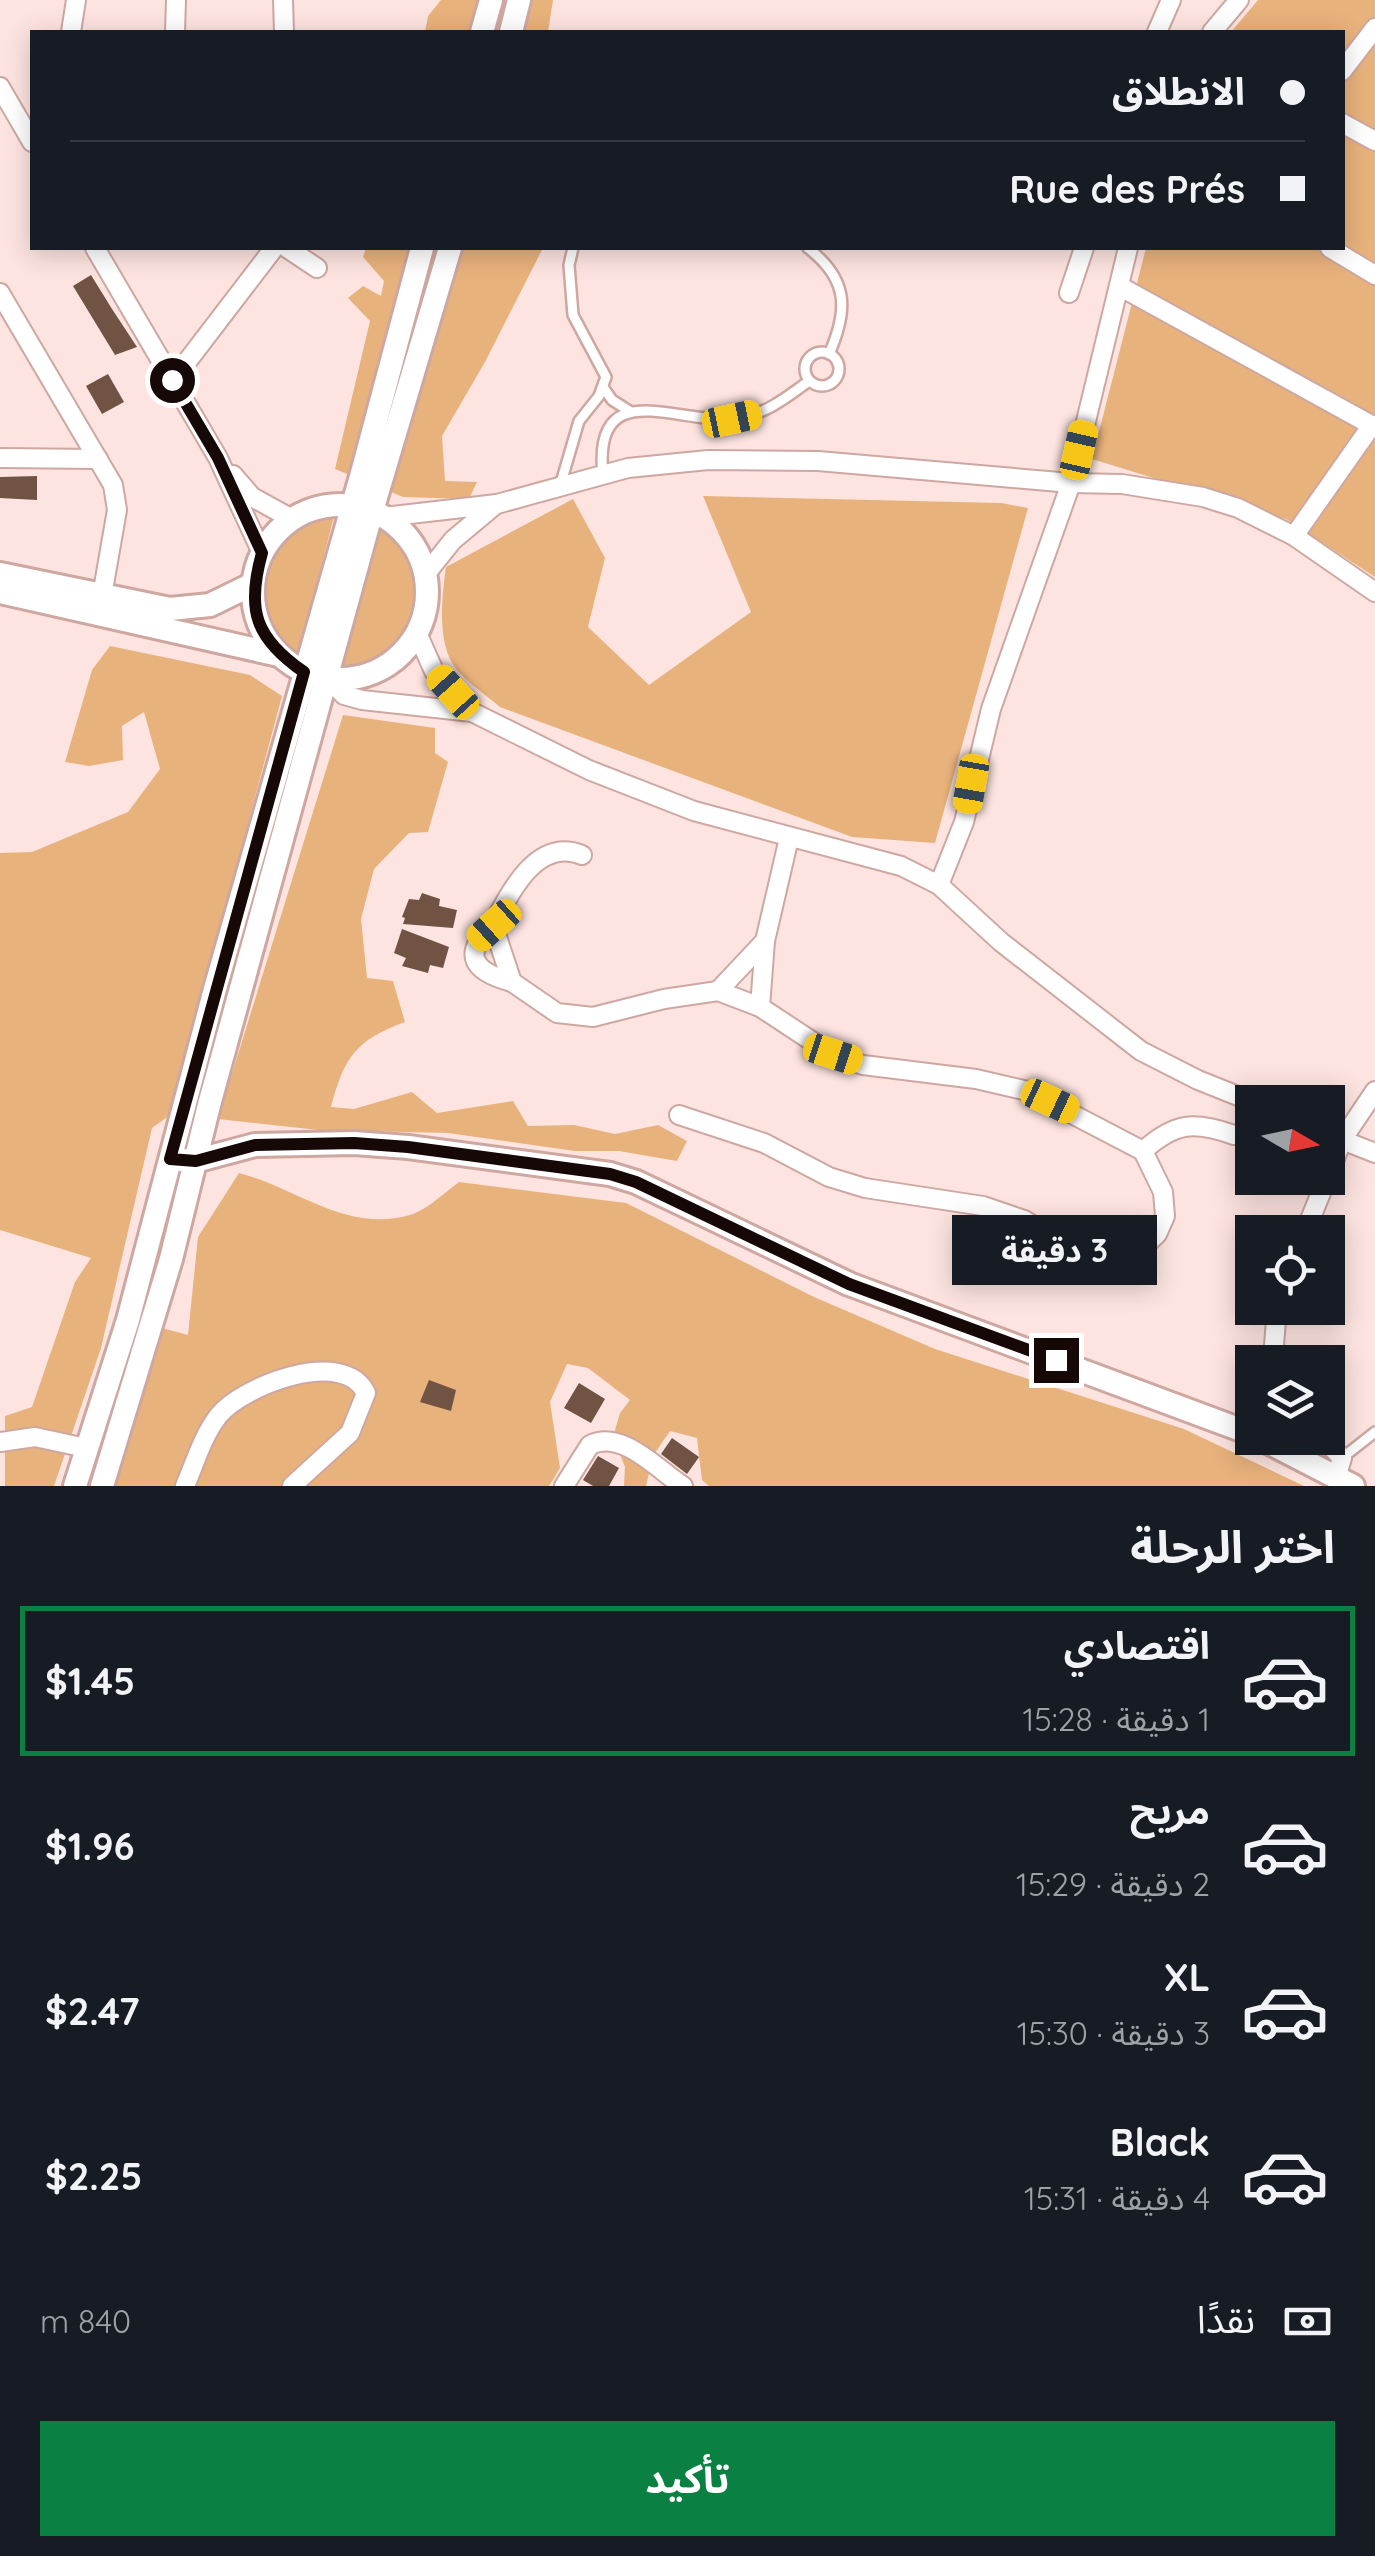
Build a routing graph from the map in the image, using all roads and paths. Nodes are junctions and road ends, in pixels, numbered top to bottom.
1 (76, 0) edge
2 (176, 0) edge
3 (283, 0) edge
4 (491, 0) edge
5 (519, 0) edge
6 (1170, 0) edge
7 (1238, 0) edge
8 (1375, 28) edge
9 (70, 30) edge
10 (175, 30) edge
11 (284, 30) edge
12 (483, 30) edge
13 (512, 30) edge
14 (1158, 30) edge
15 (1214, 30) edge
16 (1345, 67) edge
17 (0, 86) edge
18 (1345, 125) edge
19 (30, 138) edge
20 (1375, 140) edge
21 (102, 250) edge
22 (272, 250) edge
23 (290, 250) edge
24 (422, 250) edge
25 (449, 250) edge
26 (572, 250) edge
27 (811, 250) edge
28 (1083, 250) edge
29 (1127, 250) edge
30 (1333, 250) edge
31 (317, 268) dead end
32 (1375, 275) edge
33 (1118, 286) junction
34 (1069, 292) dead end
35 (0, 293) edge
36 (829, 354) junction
37 (172, 380) junction
38 (809, 381) junction
39 (603, 387) junction
40 (631, 412) junction
41 (1374, 426) edge
42 (0, 458) edge
43 (218, 458) junction
44 (98, 459) junction
45 (603, 474) junction
46 (1071, 483) junction
47 (560, 486) junction
48 (497, 504) junction
49 (370, 511) junction
50 (292, 519) junction
51 (1294, 536) junction
52 (262, 553) junction
53 (0, 574) edge
54 (426, 574) junction
55 (253, 584) junction
56 (0, 592) edge
57 (1375, 592) edge
58 (102, 596) junction
59 (417, 633) junction
60 (279, 655) junction
61 (304, 672) junction
62 (329, 679) junction
63 (472, 712) junction
64 (789, 838) junction
65 (582, 855) dead end
66 (939, 884) junction
67 (494, 925) junction
68 (765, 942) junction
69 (512, 982) junction
70 (718, 991) junction
71 (760, 1006) junction
72 (1375, 1091) edge
73 (1235, 1095) edge
74 (678, 1116) dead end
75 (1345, 1126) edge
76 (178, 1128) junction
77 (202, 1134) junction
78 (1234, 1135) dead end
79 (1345, 1141) edge
80 (255, 1145) junction
81 (1143, 1151) junction
82 (1375, 1153) edge
83 (170, 1159) junction
84 (196, 1161) junction
85 (1235, 1428) edge
86 (1375, 1432) edge
87 (0, 1442) edge
88 (86, 1448) junction
89 (1300, 1455) edge
90 (1344, 1474) edge
91 (190, 1484) edge
92 (75, 1486) edge
93 (102, 1486) edge
94 (292, 1486) edge
95 (564, 1486) edge
96 (683, 1486) edge

1 - 9 street
2 - 10 street
3 - 11 street
4 - 12 main road
5 - 13 main road
6 - 14 street
7 - 15 street
8 - 16 street
17 - 19 street
18 - 20 street
21 - 37 street
22 - 37 street
23 - 31 street
24 - 49 main road
25 - 49 main road
26 - 39 lane
27 - 36 lane
28 - 34 street
29 - 33 street
30 - 32 street
33 - 41 street
33 - 46 street
35 - 44 street
36 - 38 lane
36 - 38 lane
37 - 43 street
38 - 40 lane
39 - 40 lane
39 - 47 lane
40 - 45 lane
41 - 51 street
42 - 44 street
43 - 50 street
43 - 52 street
44 - 58 street
45 - 46 street
45 - 47 street
46 - 51 street
46 - 66 street
47 - 48 street
48 - 49 street
48 - 54 street
49 - 50 main road
49 - 54 main road
49 - 61 main road
49 - 62 main road
50 - 52 main road
51 - 57 street
52 - 55 main road
53 - 58 main road
54 - 59 main road
55 - 58 main road
55 - 60 main road
56 - 60 main road
59 - 62 main road
59 - 63 street
60 - 61 main road
61 - 62 main road
61 - 76 main road
62 - 63 street
62 - 77 main road
63 - 64 street
64 - 66 street
64 - 68 street
65 - 67 street
66 - 73 street
67 - 69 street
67 - 69 street
68 - 70 street
68 - 71 street
69 - 70 street
70 - 71 street
71 - 81 street
72 - 75 street
74 - 81 street
76 - 77 main road
76 - 83 main road
77 - 80 main road
77 - 84 main road
78 - 81 street
79 - 82 street
80 - 84 main road
80 - 85 main road
83 - 84 main road
83 - 88 main road
84 - 93 main road
86 - 90 lane
87 - 88 street
88 - 92 main road
89 - 90 main road
91 - 94 street
95 - 96 street

